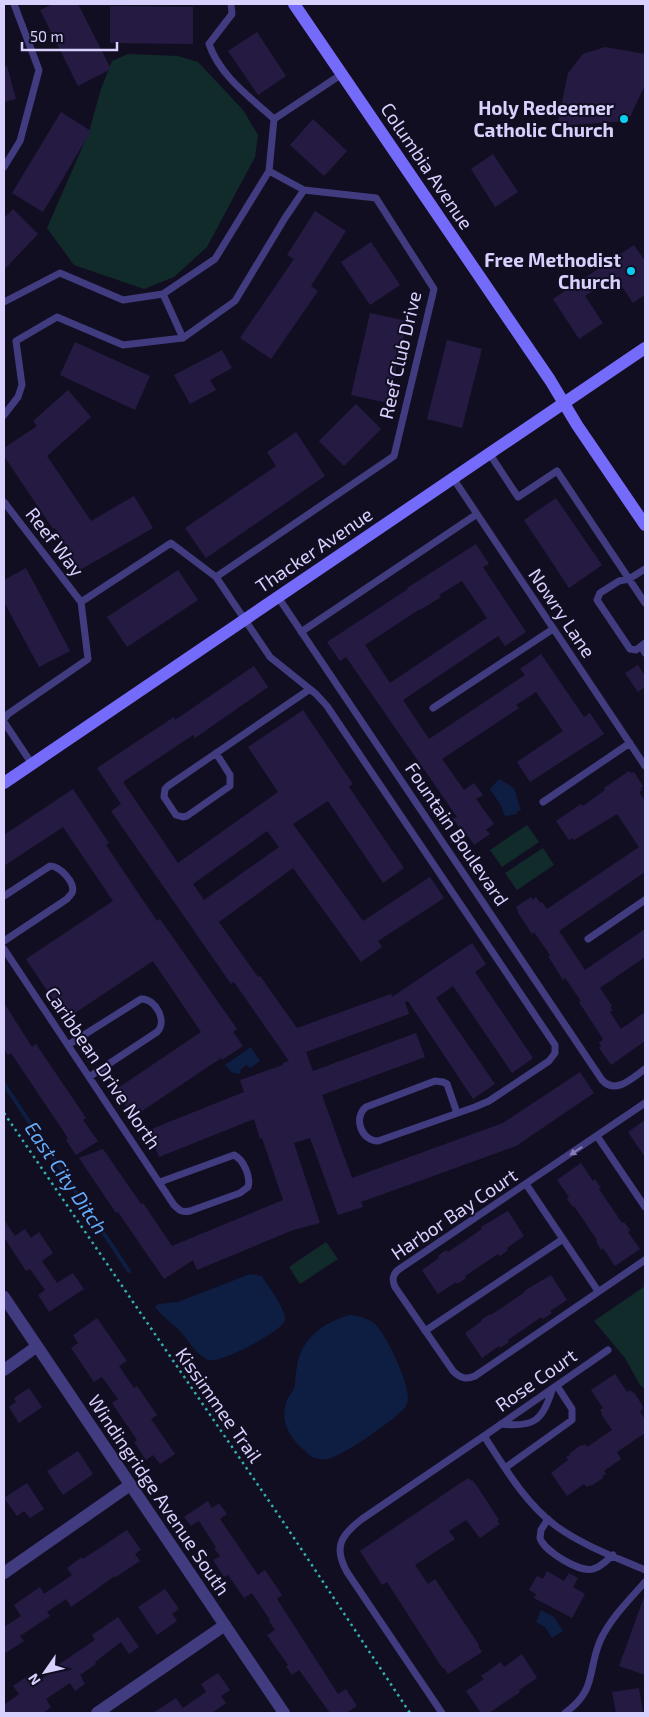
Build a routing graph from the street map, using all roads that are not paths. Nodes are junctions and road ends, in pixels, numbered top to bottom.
1 (14, 4) edge
2 (231, 4) edge
3 (294, 4) edge
4 (342, 74) junction
5 (274, 119) junction
6 (4, 167) edge
7 (268, 171) junction
8 (304, 190) junction
9 (163, 294) junction
10 (4, 302) edge
11 (183, 338) junction
12 (645, 348) edge
13 (564, 403) junction
14 (4, 415) edge
15 (490, 453) junction
16 (452, 478) junction
17 (4, 502) edge
18 (476, 514) junction
19 (645, 524) edge
20 (645, 569) edge
21 (216, 577) junction
22 (630, 579) junction
23 (278, 597) junction
24 (81, 602) junction
25 (645, 603) edge
26 (244, 620) junction
27 (554, 629) junction
28 (301, 632) junction
29 (643, 645) edge
30 (645, 654) edge
31 (310, 689) junction
32 (433, 708) dead end
33 (4, 720) edge
34 (630, 743) junction
35 (216, 753) junction
36 (32, 764) junction
37 (645, 766) edge
38 (4, 783) edge
39 (543, 802) dead end
40 (4, 896) edge
41 (645, 900) edge
42 (588, 939) dead end
43 (4, 941) edge
44 (4, 949) edge
45 (68, 1045) junction
46 (645, 1069) edge
47 (89, 1077) junction
48 (645, 1103) edge
49 (457, 1113) junction
50 (597, 1136) junction
51 (160, 1182) junction
52 (526, 1184) junction
53 (645, 1207) edge
54 (563, 1239) junction
55 (645, 1260) edge
56 (598, 1291) junction
57 (4, 1298) edge
58 (425, 1331) junction
59 (36, 1347) junction
60 (608, 1350) dead end
61 (4, 1370) edge
62 (554, 1388) junction
63 (501, 1424) junction
64 (484, 1436) junction
65 (505, 1468) junction
66 (130, 1485) junction
67 (548, 1519) junction
68 (613, 1555) junction
69 (645, 1570) edge
70 (4, 1573) edge
71 (645, 1582) edge
72 (225, 1625) junction
73 (97, 1713) edge
74 (284, 1713) edge
75 (442, 1713) edge
76 (565, 1713) edge

1 - 6 lane
2 - 5 lane
3 - 4 street, Columbia Avenue
4 - 5 lane
4 - 13 street, Columbia Avenue
5 - 7 lane
7 - 8 lane
7 - 9 lane
8 - 11 lane
8 - 21 lane, Reef Club Drive
9 - 10 lane
9 - 11 lane
11 - 14 lane
12 - 13 street, Thacker Avenue
13 - 15 street, Thacker Avenue
13 - 19 street, Columbia Avenue
15 - 16 street, Thacker Avenue
15 - 22 lane
16 - 18 lane, Nowry Lane
16 - 23 street, Thacker Avenue
17 - 24 lane, Reef Way
18 - 27 lane, Nowry Lane
18 - 28 lane
20 - 22 lane
21 - 24 lane
21 - 26 lane
22 - 25 lane
22 - 29 lane
23 - 26 street, Thacker Avenue
23 - 28 lane, Fountain Boulevard
24 - 33 lane
26 - 31 lane
26 - 36 street, Thacker Avenue
27 - 32 lane
27 - 34 lane, Nowry Lane
28 - 46 lane, Fountain Boulevard
29 - 30 lane
31 - 35 lane
31 - 49 lane
33 - 36 lane
34 - 37 lane, Nowry Lane
34 - 39 lane
35 - 35 lane
36 - 38 street, Thacker Avenue
40 - 43 lane
41 - 42 lane
44 - 45 lane, Caribbean Drive North
45 - 47 lane, Caribbean Drive North
45 - 47 lane
47 - 51 lane, Caribbean Drive North
48 - 50 lane, Harbor Bay Court
49 - 49 lane
50 -> 52 lane, Harbor Bay Court
50 - 53 lane
51 - 51 lane, Caribbean Drive North
52 - 54 lane
52 - 58 lane, Harbor Bay Court
54 - 56 lane
54 - 58 lane
55 - 56 lane, Harbor Bay Court
56 - 58 lane, Harbor Bay Court
57 - 59 street, Windingridge Avenue South
59 - 61 street
59 - 66 street, Windingridge Avenue South
60 - 62 lane, Rose Court
62 - 63 lane, Rose Court
62 - 63 lane
62 - 65 lane
63 - 64 lane, Rose Court
64 - 65 lane
64 - 75 lane, Rose Court
65 - 67 lane
66 - 70 street
66 - 72 street, Windingridge Avenue South
67 - 68 lane
67 - 68 lane
68 - 69 lane
71 - 76 lane
72 - 73 street
72 - 74 street, Windingridge Avenue South

